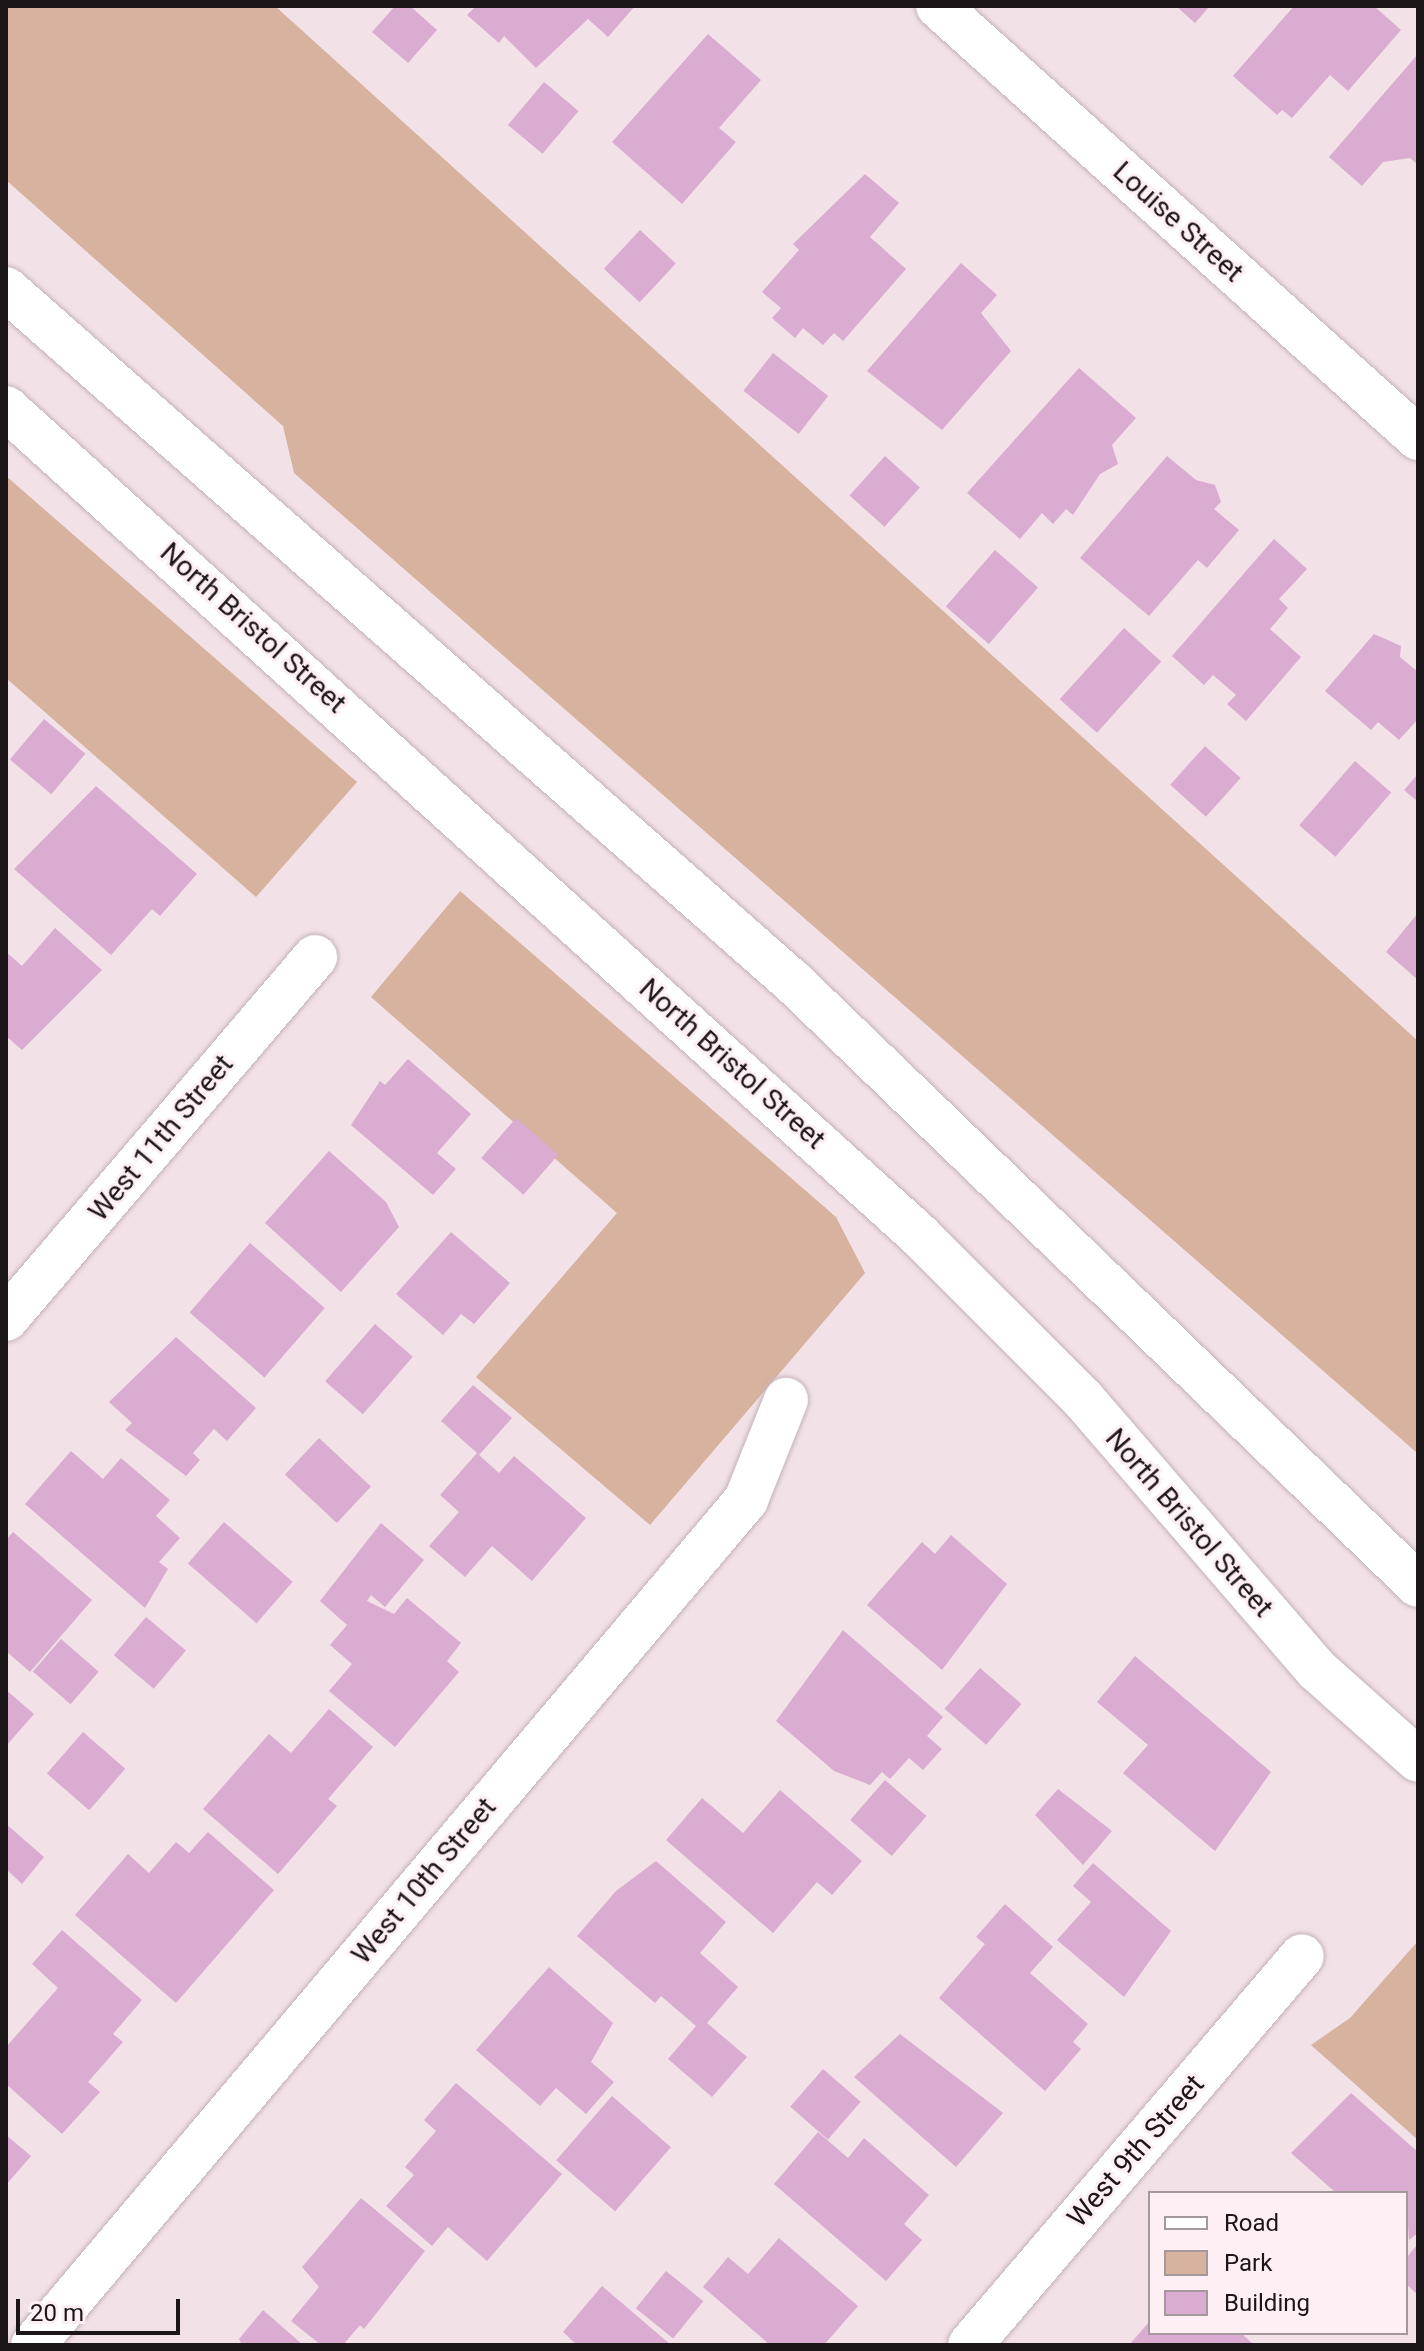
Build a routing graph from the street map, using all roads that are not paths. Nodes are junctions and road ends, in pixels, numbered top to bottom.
1 (938, 6) edge
2 (6, 289) edge
3 (6, 408) edge
4 (1418, 438) edge
5 (315, 957) dead end
6 (6, 1319) edge
7 (786, 1400) dead end
8 (1418, 1585) edge
9 (1418, 1760) edge
10 (1302, 1956) dead end
11 (33, 2345) edge
12 (970, 2345) edge

1 - 4 main road, Louise Street
2 - 8 main road
3 - 9 main road, North Bristol Street
5 - 6 main road, West 11th Street
7 - 11 main road, West 10th Street
10 - 12 main road, West 9th Street

